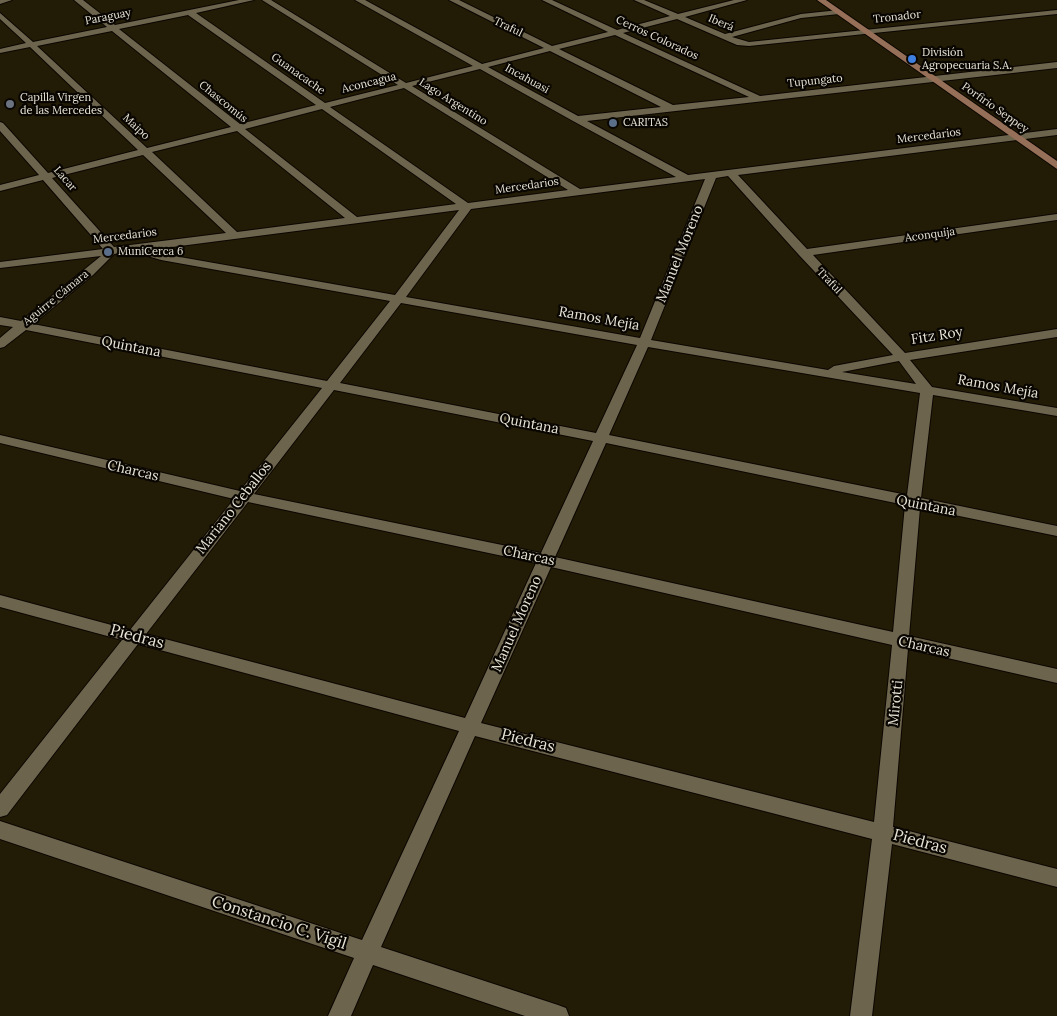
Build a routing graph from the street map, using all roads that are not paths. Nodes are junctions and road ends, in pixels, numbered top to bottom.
1 (8, 0) edge
2 (78, 0) edge
3 (250, 0) edge
4 (266, 0) edge
5 (359, 0) edge
6 (453, 0) edge
7 (546, 0) edge
8 (638, 0) edge
9 (743, 0) edge
10 (821, 0) edge
11 (0, 2) edge
12 (189, 12) junction
13 (839, 12) junction
14 (1057, 12) edge
15 (0, 15) edge
16 (677, 16) junction
17 (113, 28) junction
18 (868, 31) junction
19 (618, 32) junction
20 (725, 36) junction
21 (740, 43) joint
22 (31, 44) junction
23 (551, 49) junction
24 (0, 50) edge
25 (1057, 65) edge
26 (480, 66) junction
27 (934, 79) junction
28 (406, 86) junction
29 (758, 98) junction
30 (325, 106) junction
31 (671, 108) junction
32 (576, 119) junction
33 (0, 125) edge
34 (239, 128) junction
35 (1057, 132) edge
36 (4, 136) edge
37 (1017, 137) junction
38 (146, 152) junction
39 (1057, 166) edge
40 (730, 173) junction
41 (712, 175) junction
42 (47, 177) junction
43 (684, 178) junction
44 (0, 188) edge
45 (578, 192) junction
46 (467, 206) junction
47 (1057, 217) edge
48 (354, 220) junction
49 (234, 235) junction
50 (139, 247) junction
51 (110, 251) junction
52 (803, 253) junction
53 (0, 265) edge
54 (399, 298) junction
55 (0, 322) edge
56 (22, 326) junction
57 (1057, 333) edge
58 (644, 343) junction
59 (0, 344) edge
60 (902, 357) junction
61 (823, 372) junction
62 (330, 386) junction
63 (927, 390) junction
64 (1057, 412) edge
65 (601, 438) junction
66 (0, 440) edge
67 (243, 496) junction
68 (913, 503) junction
69 (1057, 531) edge
70 (546, 560) junction
71 (0, 601) edge
72 (133, 636) junction
73 (902, 642) junction
74 (1057, 676) edge
75 (470, 727) junction
76 (0, 809) edge
77 (0, 830) edge
78 (883, 832) junction
79 (1057, 878) edge
80 (368, 952) junction
81 (339, 1016) edge
82 (558, 1016) edge
83 (861, 1016) edge

1 - 11 street
2 - 17 street, Chascomús
3 - 12 street, Paraguay
4 - 28 street, Lago Argentino
5 - 26 street, Incahuasi
6 - 23 street, Traful
7 - 19 street, Cerros Colorados
8 - 16 street, Iberá
9 - 16 street, Aconcagua
10 - 13 main road, Porfirio Seppey
12 - 17 street, Paraguay
12 - 30 street, Guanacache
13 - 18 main road, Porfirio Seppey
13 - 20 street
14 - 18 street, Tronador
15 - 22 street, Maipo
16 - 19 street, Aconcagua
16 - 20 street, Iberá
17 - 22 street, Paraguay
17 - 34 street, Chascomús
18 - 21 street, Tronador
18 - 27 main road, Porfirio Seppey
19 - 23 street, Aconcagua
19 - 29 street, Cerros Colorados
20 - 21 street, Iberá
22 - 24 street, Paraguay
22 - 38 street, Maipo
23 - 26 street, Aconcagua
23 - 31 street, Traful
25 - 27 street, Tupungato
26 - 28 street, Aconcagua
26 - 32 street, Incahuasi
27 - 29 street, Tupungato
27 - 37 main road, Porfirio Seppey
28 - 30 street, Aconcagua
28 - 45 street, Lago Argentino
29 - 31 street, Tupungato
30 - 34 street, Aconcagua
30 - 46 street, Guanacache
31 - 32 street, Tupungato
32 - 43 street, Incahuasi
33 - 36 street, Lacar
34 - 38 street, Aconcagua
34 - 48 street, Chascomús
35 - 37 street, Mercedarios
36 - 42 street, Lacar
37 - 39 main road, Porfirio Seppey
37 - 40 street, Mercedarios
38 - 42 street, Aconcagua
38 - 49 street, Maipo
40 - 41 street, Mercedarios
40 - 52 street, Traful
41 - 43 street, Mercedarios
41 - 58 street, Manuel Moreno
42 - 44 street, Aconcagua
42 - 51 street, Lacar
43 - 45 street, Mercedarios
45 - 46 street, Mercedarios
46 - 48 street, Mercedarios
46 - 54 street, Mariano Ceballos
47 - 52 street, Aconquija
48 - 49 street, Mercedarios
49 - 50 street, Mercedarios
50 - 51 street, Mercedarios
50 - 54 street, Ramos Mejía
51 - 53 street, Mercedarios
51 - 56 street, Aguirre Cámara
52 - 60 street, Traful
54 - 58 street, Ramos Mejía
54 - 62 street, Mariano Ceballos
55 - 56 street, Quintana
56 - 59 street, Aguirre Cámara
56 - 62 street, Quintana
57 - 60 street, Fitz Roy
58 - 61 street, Ramos Mejía
58 - 65 street, Manuel Moreno
60 - 61 street, Fitz Roy
60 - 63 street, Traful
61 - 63 street, Ramos Mejía
62 - 65 street, Quintana
62 - 67 street, Mariano Ceballos
63 - 64 street, Ramos Mejía
63 - 68 street, Mirotti
65 - 68 street, Quintana
65 - 70 street, Manuel Moreno
66 - 67 street, Charcas
67 - 70 street, Charcas
67 - 72 street, Mariano Ceballos
68 - 69 street, Quintana
68 - 73 street, Mirotti
70 - 73 street, Charcas
70 - 75 street, Manuel Moreno
71 - 72 street, Piedras
72 - 75 street, Piedras
72 - 76 street, Mariano Ceballos
73 - 74 street, Charcas
73 - 78 street, Mirotti
75 - 78 street, Piedras
75 - 80 street, Manuel Moreno
77 - 80 street, Constancio C. Vigil
78 - 79 street, Piedras
78 - 83 street, Mirotti
80 - 81 street, Manuel Moreno
80 - 82 street, Constancio C. Vigil

